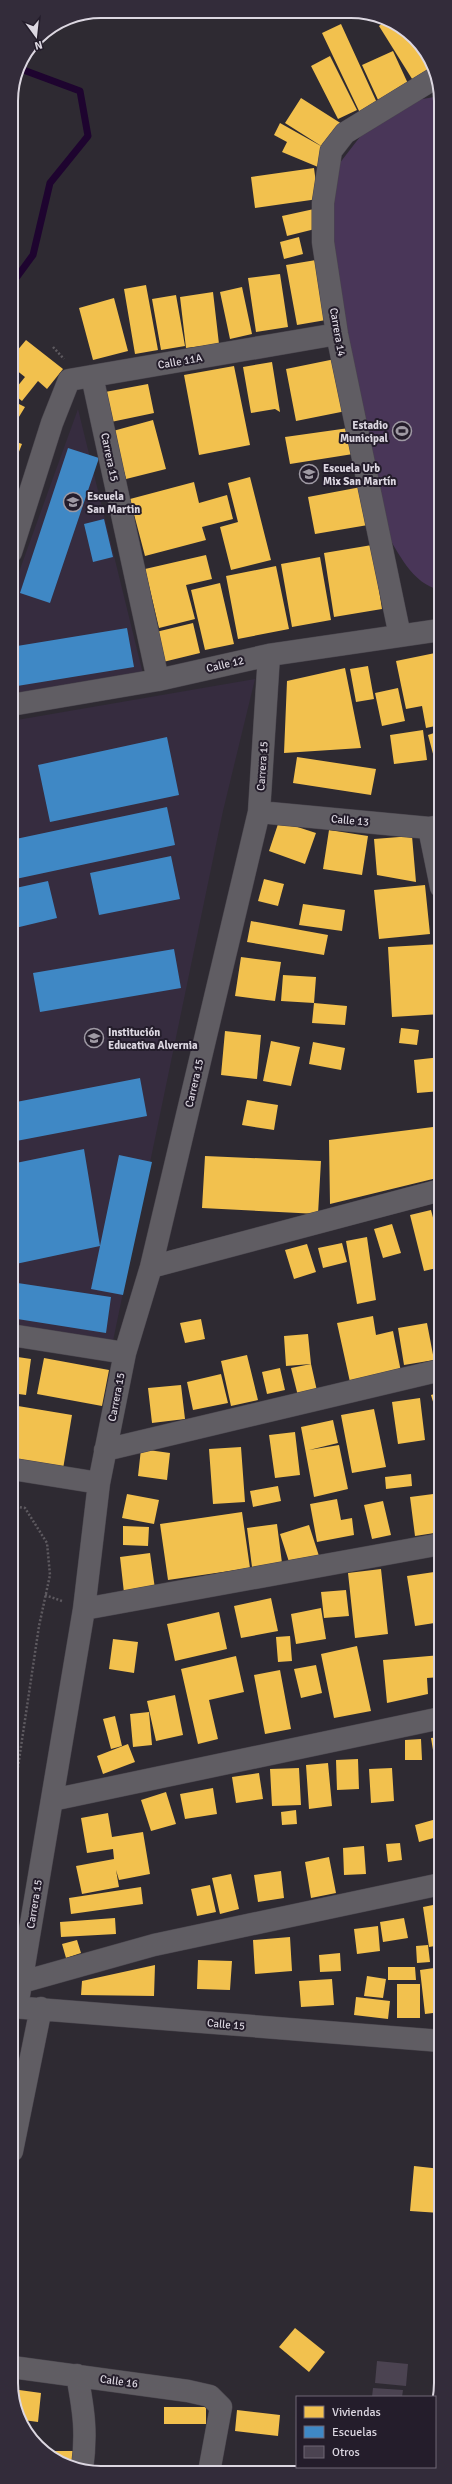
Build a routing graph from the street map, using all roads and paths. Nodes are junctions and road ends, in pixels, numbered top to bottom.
1 (431, 80) edge
2 (337, 334) junction
3 (92, 376) junction
4 (18, 530) edge
5 (434, 631) edge
6 (400, 636) junction
7 (269, 654) junction
8 (158, 680) junction
9 (18, 704) edge
10 (259, 812) junction
11 (434, 827) edge
12 (434, 1192) edge
13 (151, 1267) junction
14 (18, 1336) edge
15 (124, 1353) junction
16 (434, 1372) edge
17 (105, 1450) junction
18 (18, 1470) edge
19 (99, 1483) junction
20 (18, 1507) edge
21 (434, 1545) edge
22 (84, 1609) junction
23 (434, 1719) edge
24 (18, 1768) edge
25 (52, 1800) junction
26 (434, 1885) edge
27 (22, 1982) junction
28 (18, 1994) edge
29 (18, 2007) edge
30 (41, 2008) junction
31 (434, 2040) edge
32 (18, 2122) edge
33 (18, 2368) edge
34 (77, 2375) junction
35 (83, 2464) edge
36 (211, 2466) edge

1 - 2 street, Carrera 14
2 - 3 street, Calle 11A
2 - 6 street, Carrera 14
3 - 4 street, Calle 11A
3 - 8 street, Carrera 15
5 - 6 street, Calle 12
6 - 7 street, Calle 12
7 - 8 street, Calle 12
7 - 10 street, Carrera 15
8 - 9 street, Calle 12
10 - 11 street, Calle 13
10 - 13 street, Carrera 15
12 - 13 street
13 - 15 street, Carrera 15
14 - 15 street
15 - 17 street, Carrera 15
16 - 17 street
17 - 19 street, Carrera 15
18 - 19 street
19 - 22 street, Carrera 15
20 - 24 path
21 - 22 street
22 - 25 street, Carrera 15
23 - 25 street
25 - 27 street, Carrera 15
26 - 27 street
27 - 28 street, Carrera 15
29 - 30 street, Calle 15
30 - 31 street, Calle 15
30 - 32 street
33 - 34 street, Calle 16
34 - 35 street
34 - 36 street, Calle 16

